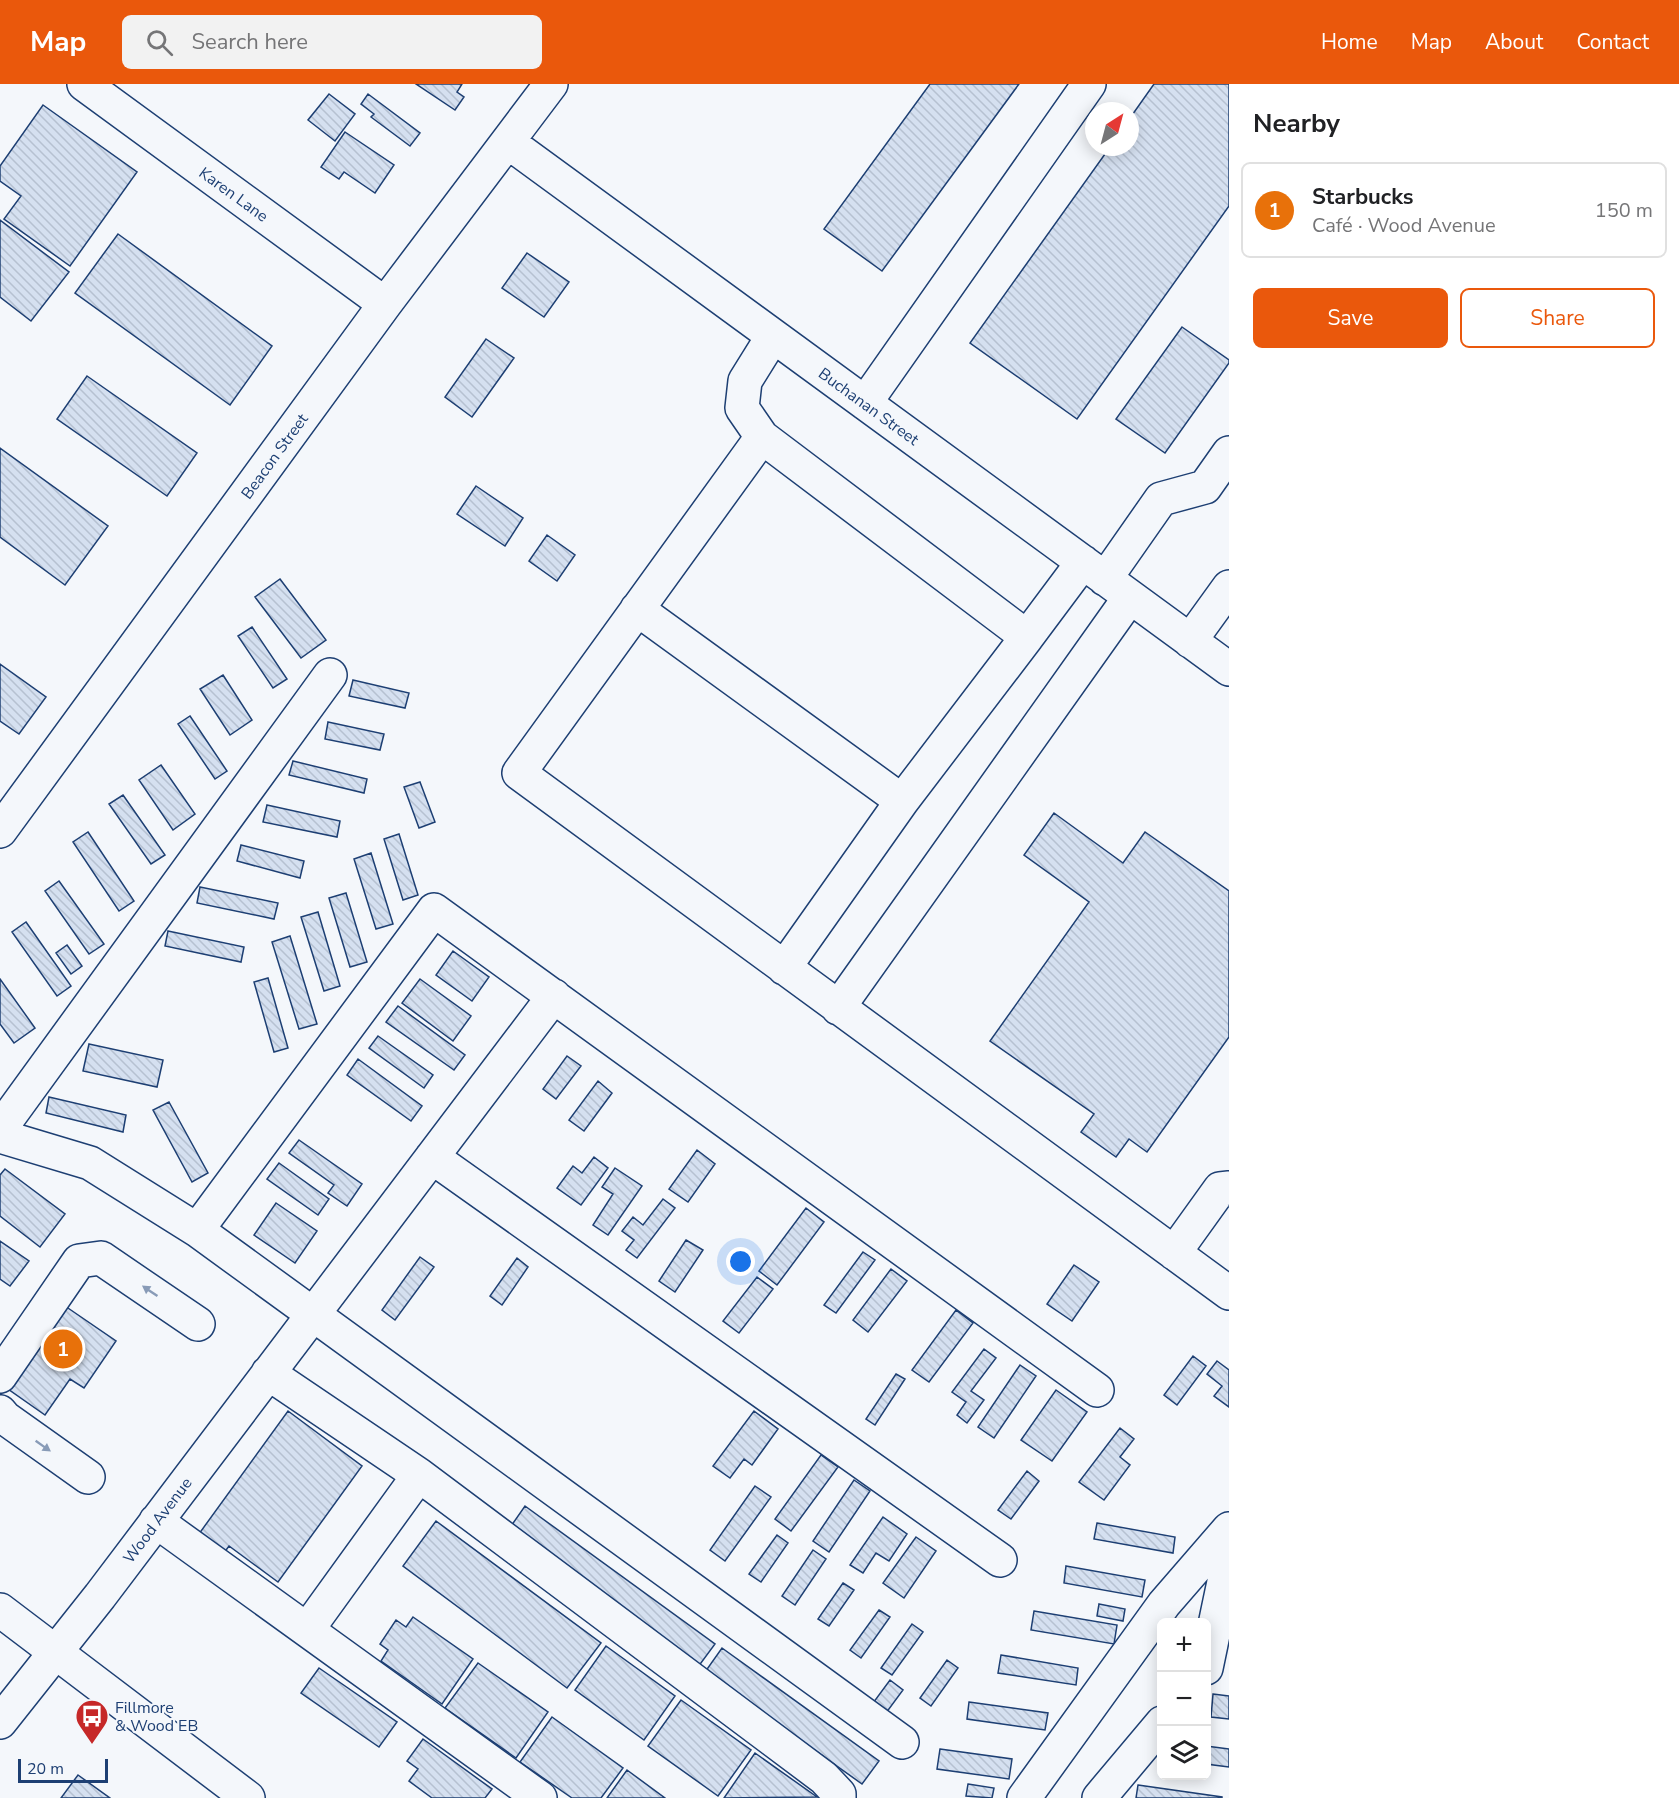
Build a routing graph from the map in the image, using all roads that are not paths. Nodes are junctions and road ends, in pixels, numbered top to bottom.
1 (84, 84) edge
2 (551, 84) edge
3 (1089, 84) edge
4 (508, 142) junction
5 (385, 304) junction
6 (773, 336) junction
7 (865, 403) junction
8 (762, 437) junction
9 (1229, 453) edge
10 (1106, 579) junction
11 (1229, 587) edge
12 (637, 609) junction
13 (1027, 637) junction
14 (1190, 641) junction
15 (1229, 669) edge
16 (330, 675) dead end
17 (902, 801) junction
18 (0, 831) edge
19 (784, 968) junction
20 (554, 996) junction
21 (838, 1008) junction
22 (0, 1129) edge
23 (0, 1136) edge
24 (432, 1157) junction
25 (1229, 1188) edge
26 (197, 1230) junction
27 (1174, 1253) junction
28 (1229, 1293) edge
29 (311, 1315) junction
30 (198, 1324) dead end
31 (268, 1373) junction
32 (0, 1376) edge
33 (1097, 1390) dead end
34 (0, 1412) edge
35 (418, 1475) junction
36 (88, 1477) dead end
37 (156, 1521) junction
38 (1229, 1529) edge
39 (1229, 1558) edge
40 (999, 1560) dead end
41 (0, 1610) edge
42 (308, 1630) junction
43 (1211, 1644) edge
44 (55, 1653) junction
45 (0, 1722) edge
46 (1159, 1726) edge
47 (902, 1742) dead end
48 (248, 1798) edge
49 (540, 1798) edge
50 (838, 1798) edge
51 (1024, 1798) edge
52 (1099, 1798) edge

1 - 5 street, Karen Lane
2 - 4 street, Beacon Street
3 - 7 street
4 - 5 street, Beacon Street
4 - 6 street, Buchanan Street
5 - 18 street, Beacon Street
6 - 7 street, Buchanan Street
6 - 8 street
7 - 10 street, Buchanan Street
8 - 12 street
8 - 13 street
9 - 10 street
10 - 13 street
10 - 14 street, Buchanan Street
10 - 21 street
11 - 14 street
12 - 17 street
12 - 19 street
13 - 17 street
14 - 15 street, Buchanan Street
16 - 22 street
17 - 19 street
19 - 21 street
20 - 24 street, Wood Avenue
20 - 26 street
20 - 33 street
21 - 27 street
23 - 26 street
24 - 29 street, Wood Avenue
24 - 40 street
25 - 27 street
26 - 29 street
27 - 28 street
29 - 31 street, Wood Avenue
29 - 47 street
30 -> 32 street
31 - 35 street
31 - 37 street, Wood Avenue
34 -> 36 street
35 - 42 street
35 - 50 street
37 - 42 street
37 - 44 street, Wood Avenue
38 - 51 street
39 - 43 street
41 - 44 street
42 - 49 street
44 - 45 street, Wood Avenue
44 - 48 street
46 - 52 street

